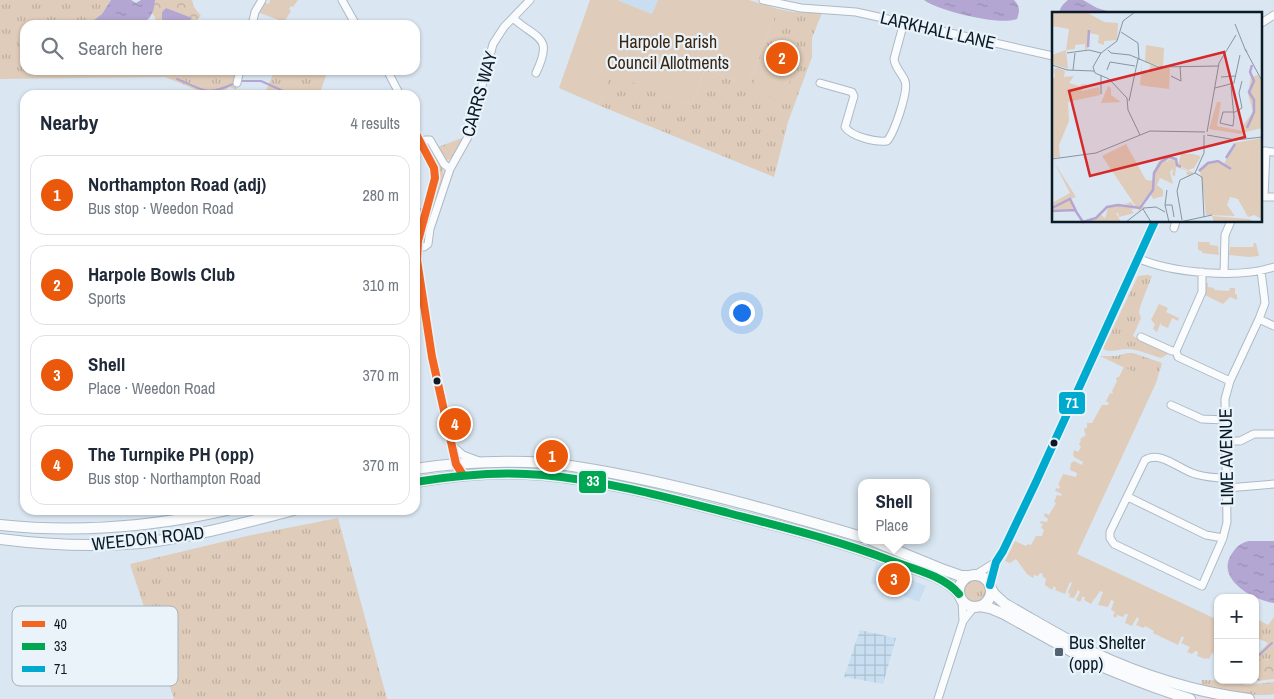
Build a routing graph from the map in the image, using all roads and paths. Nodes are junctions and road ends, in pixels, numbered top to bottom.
1 (262, 0) edge
2 (342, 0) edge
3 (530, 0) edge
4 (763, 0) edge
5 (1274, 15) edge
6 (513, 18) junction
7 (253, 20) edge
8 (353, 20) edge
9 (904, 22) junction
10 (1262, 23) edge
11 (1052, 56) edge
12 (536, 73) dead end
13 (239, 75) edge
14 (390, 75) edge
15 (237, 83) dead end
16 (820, 83) dead end
17 (397, 90) edge
18 (420, 143) joint
19 (1267, 151) edge
20 (450, 169) junction
21 (1262, 197) edge
22 (1274, 197) edge
23 (1155, 222) edge
24 (1231, 222) edge
25 (420, 236) edge
26 (420, 247) edge
27 (1137, 258) junction
28 (1274, 267) edge
29 (1261, 271) junction
30 (1202, 272) junction
31 (1224, 273) junction
32 (420, 280) edge
33 (1259, 319) junction
34 (1274, 326) edge
35 (1141, 337) dead end
36 (1176, 351) junction
37 (1230, 381) junction
38 (1171, 405) dead end
39 (1225, 420) junction
40 (1274, 434) edge
41 (1225, 441) junction
42 (454, 449) junction
43 (484, 462) junction
44 (456, 464) junction
45 (441, 465) junction
46 (420, 468) edge
47 (463, 476) junction
48 (1226, 478) junction
49 (420, 481) edge
50 (1274, 484) edge
51 (1227, 488) junction
52 (1128, 497) junction
53 (200, 515) edge
54 (275, 515) edge
55 (0, 525) edge
56 (858, 536) edge
57 (1223, 538) junction
58 (0, 539) edge
59 (880, 544) edge
60 (996, 562) junction
61 (972, 576) junction
62 (990, 586) junction
63 (960, 597) junction
64 (977, 607) junction
65 (963, 621) junction
66 (938, 699) edge
67 (1190, 699) edge
68 (1248, 699) edge

1 - 7 street
2 - 8 street
3 - 6 street, CARRS WAY
4 - 9 street, LARKHALL LANE
5 - 10 street
6 - 12 street
6 - 20 street, CARRS WAY
9 - 11 street, LARKHALL LANE
9 - 16 street
13 - 15 street
14 - 17 street
18 - 20 street, CARRS WAY
18 - 25 street
19 - 21 street
20 - 26 street, CARRS WAY
21 - 22 street
23 - 27 street
24 - 31 street
27 - 30 street
27 - 60 street
28 - 29 street
29 - 31 street
29 - 33 street, LIME AVENUE
30 - 31 street
30 - 36 street
32 - 42 street
33 - 34 street
33 - 37 street, LIME AVENUE
35 - 36 street
36 - 37 street
37 - 39 street, LIME AVENUE
38 - 39 street
39 - 41 street, LIME AVENUE
40 - 41 street
41 - 48 street, LIME AVENUE
42 - 43 street
42 - 44 street
42 - 45 street
43 - 44 highway
43 - 56 highway
44 - 45 highway
44 - 47 street
45 - 46 highway
47 - 49 highway
47 - 63 highway
48 - 51 street, LIME AVENUE
48 - 52 street
50 - 51 street
51 - 57 street, LIME AVENUE
52 - 57 street
52 - 57 street, LIME AVENUE
53 - 55 highway, WEEDON ROAD
54 - 58 highway, WEEDON ROAD
59 - 61 highway
60 - 61 street
60 - 62 street
61 - 62 highway
61 - 63 highway
62 - 64 highway
62 - 68 highway
63 - 64 highway
63 - 65 street
64 - 65 street
64 - 67 highway
65 - 66 street

